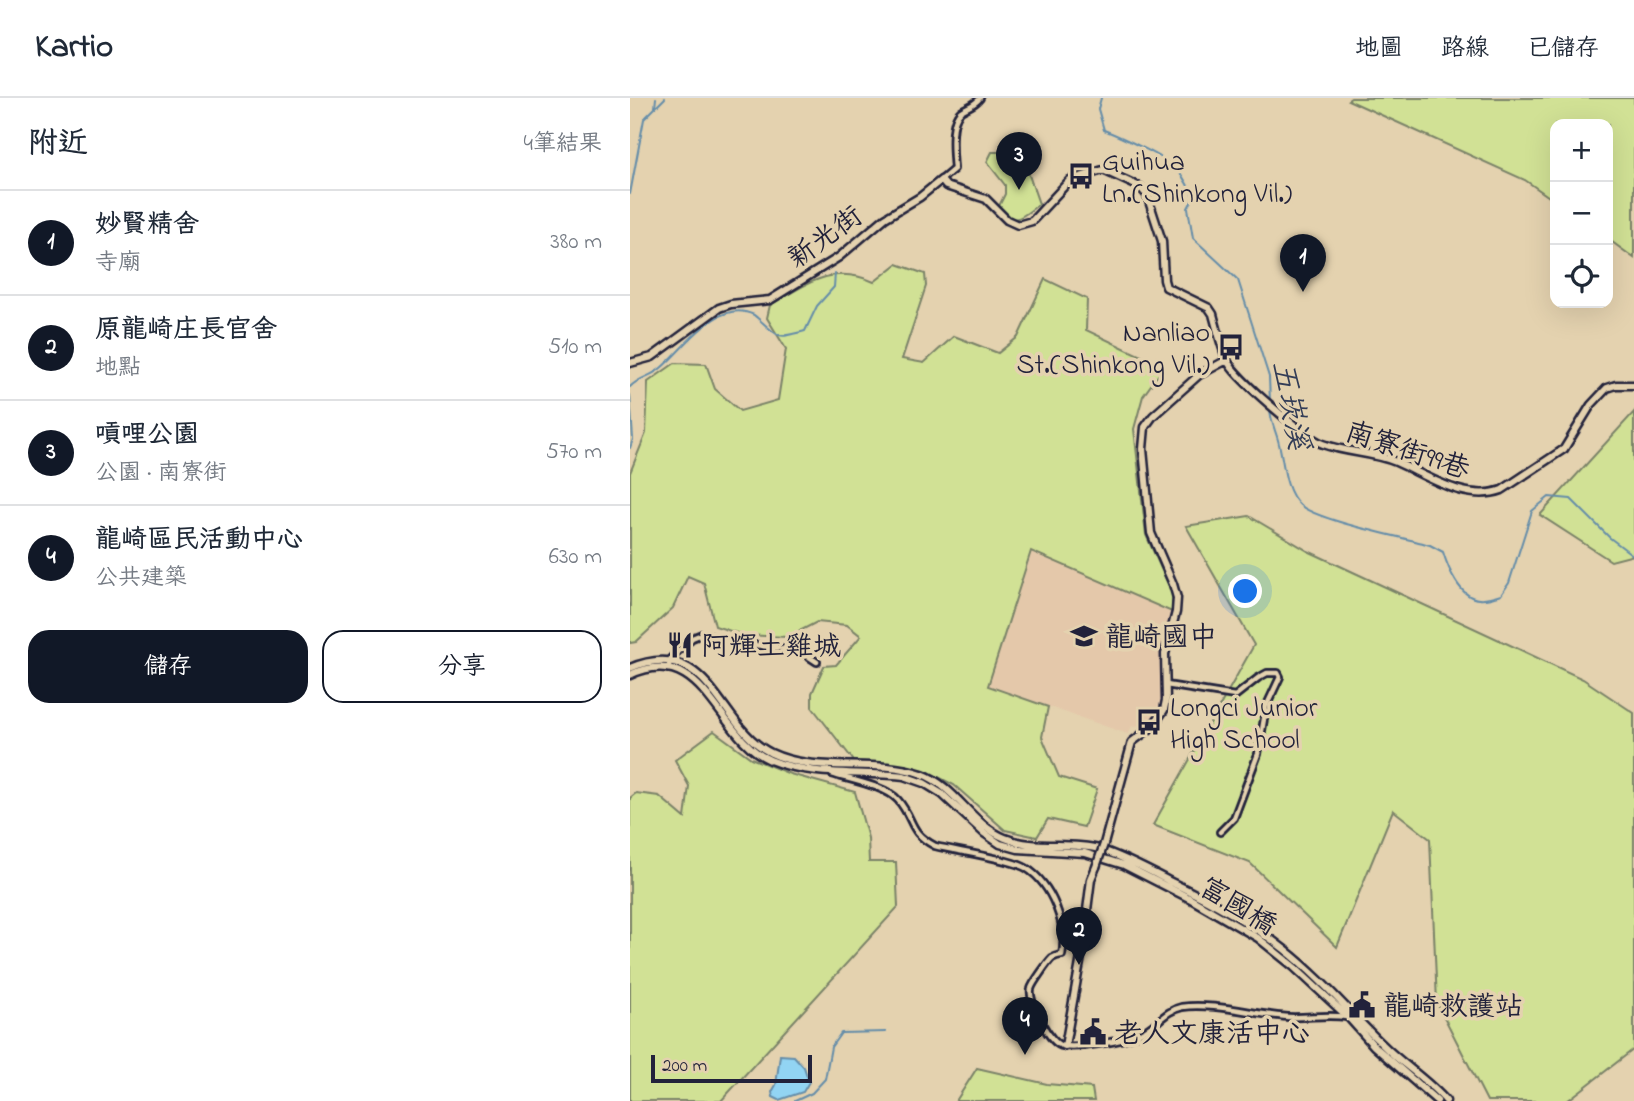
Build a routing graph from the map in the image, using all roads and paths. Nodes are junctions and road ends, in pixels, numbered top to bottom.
1 (980, 98) edge
2 (941, 180) junction
3 (1227, 360) junction
4 (630, 363) edge
5 (1634, 385) edge
6 (817, 662) dead end
7 (669, 666) junction
8 (630, 668) edge
9 (630, 675) edge
10 (1166, 684) junction
11 (799, 761) junction
12 (816, 769) junction
13 (1220, 832) dead end
14 (1113, 858) junction
15 (1352, 1016) junction
16 (1065, 1046) junction
17 (1437, 1101) edge
18 (1446, 1101) edge

1 - 2 street
2 - 3 street
2 - 4 street, 新光街
3 - 5 street, 南寮街99巷
3 - 10 street
6 - 7 street
7 - 8 street
7 - 9 street
7 - 11 street
7 - 12 street
10 - 13 street
10 - 16 street, bridge
11 - 12 street
11 - 14 street
12 - 14 street
12 - 16 street
14 - 15 street, 富國橋
15 - 16 street
15 - 17 street
15 - 18 street

